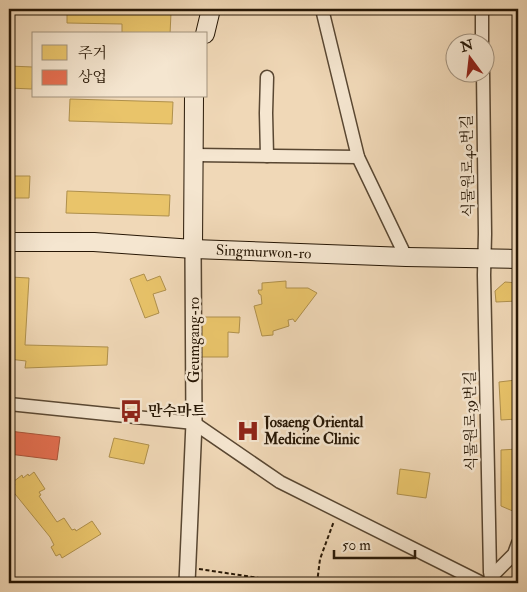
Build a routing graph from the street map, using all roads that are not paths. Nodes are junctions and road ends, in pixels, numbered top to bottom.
1 (211, 9) edge
2 (322, 9) edge
3 (482, 9) edge
4 (205, 32) edge
5 (482, 32) edge
6 (267, 77) dead end
7 (483, 82) edge
8 (194, 98) edge
9 (194, 155) junction
10 (267, 156) junction
11 (358, 157) junction
12 (9, 242) edge
13 (193, 249) junction
14 (406, 257) junction
15 (484, 258) junction
16 (518, 259) edge
17 (9, 404) edge
18 (194, 424) junction
19 (518, 543) edge
20 (488, 581) edge
21 (187, 583) edge

1 - 4 main road
2 - 11 street
3 - 5 street
6 - 10 street
7 - 15 street, 식물원로40번길
8 - 9 main road, Geumgang-ro
9 - 10 street
9 - 13 main road, Geumgang-ro
10 - 11 street
11 - 14 street
12 - 13 main road, Singmurwon-ro
13 - 14 main road, Singmurwon-ro
13 - 18 street, Geumgang-ro
14 - 15 main road, Singmurwon-ro
15 - 16 main road, Singmurwon-ro
15 - 20 street, 식물원로39번길
17 - 18 street
18 - 20 street
18 - 21 street, Geumgang-ro
19 - 20 street

